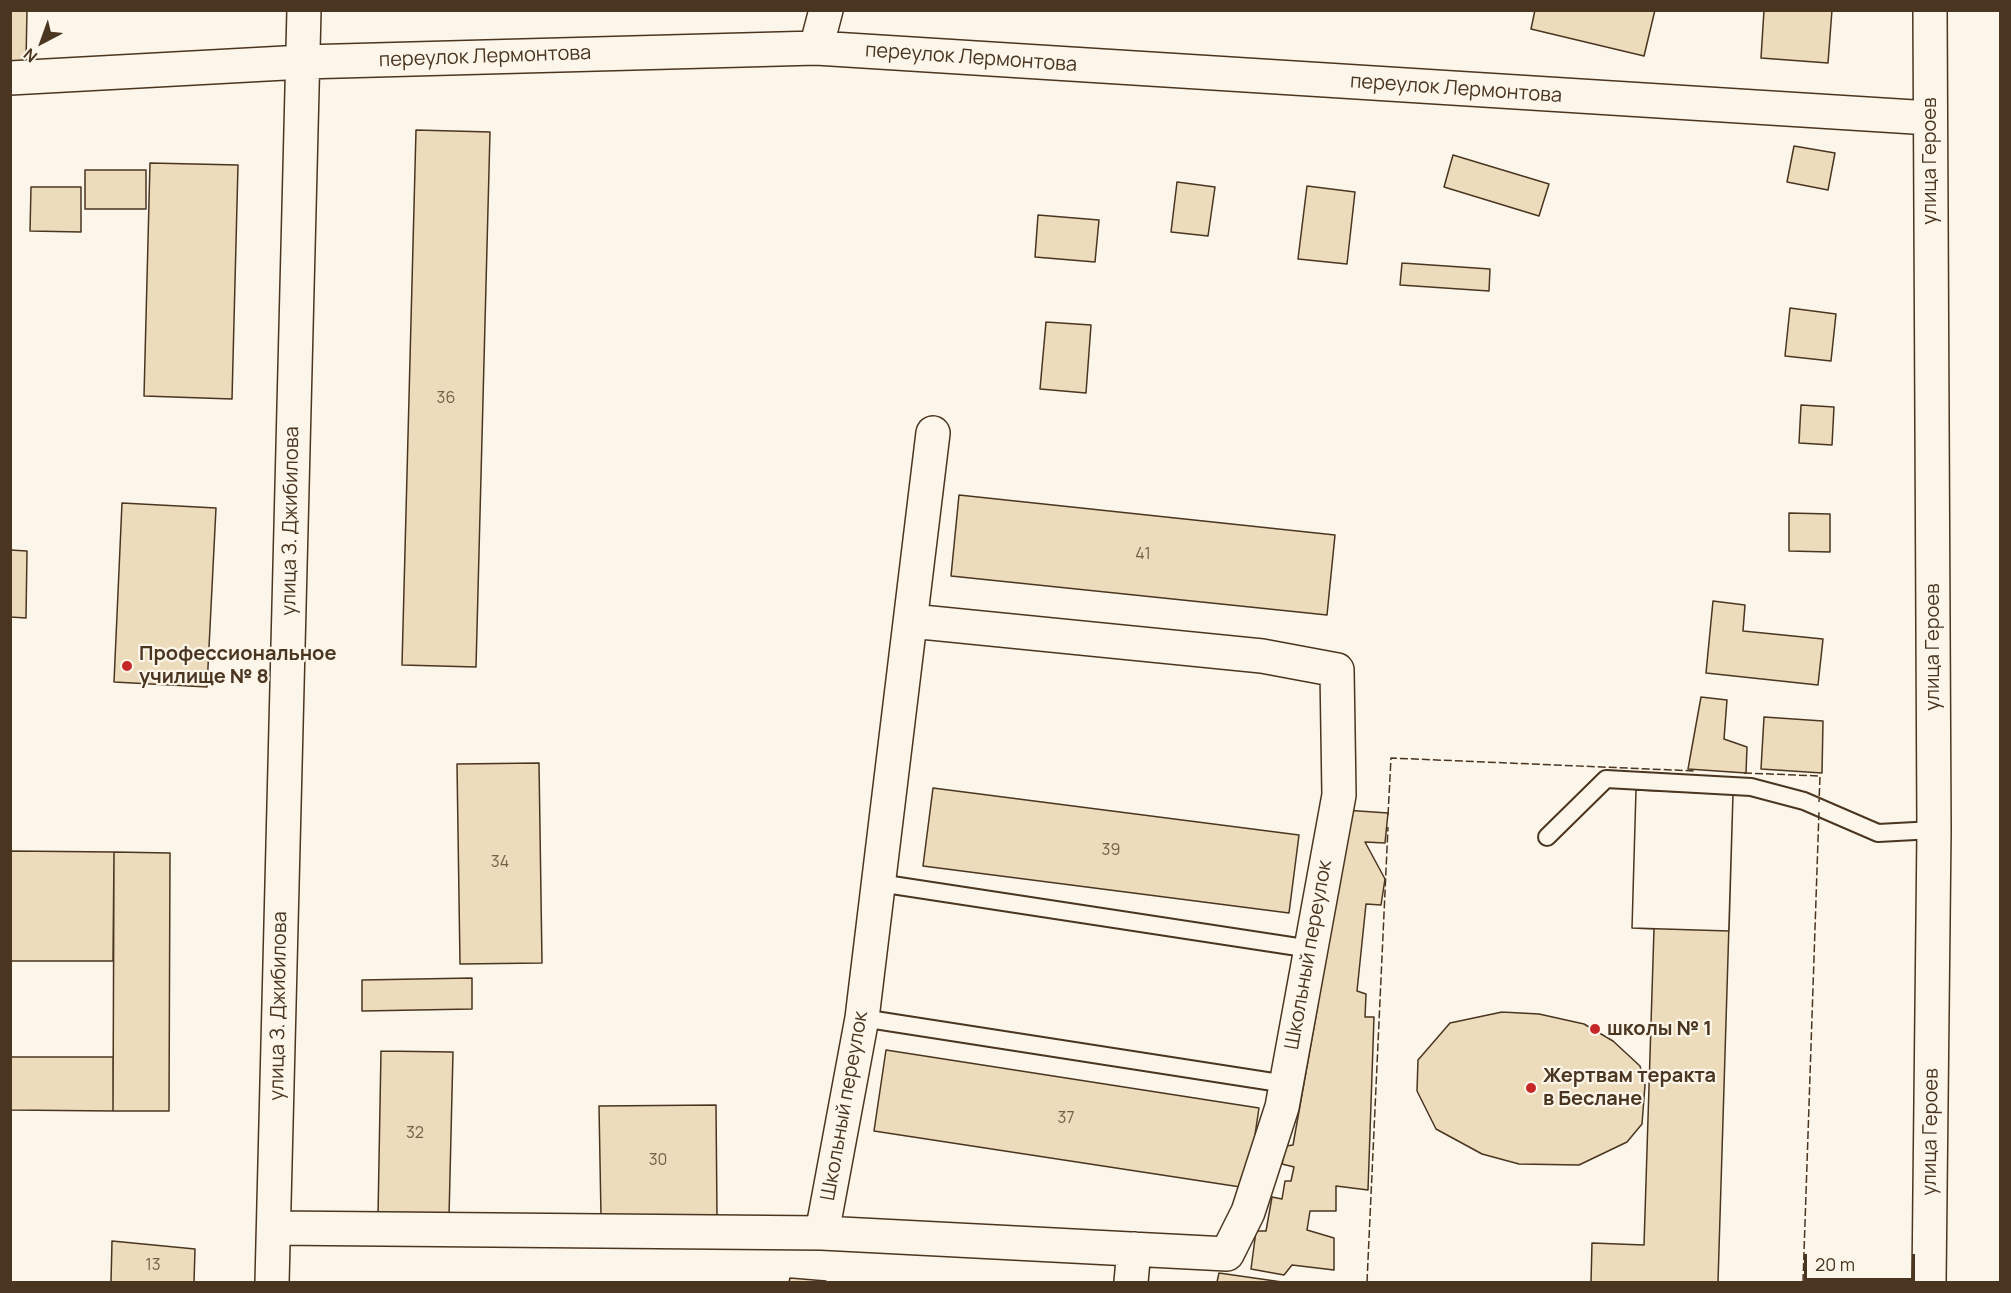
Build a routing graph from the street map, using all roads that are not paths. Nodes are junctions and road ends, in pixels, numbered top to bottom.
1 (304, 10) edge
2 (826, 10) edge
3 (1930, 10) edge
4 (816, 48) junction
5 (303, 62) junction
6 (10, 78) edge
7 (1930, 118) junction
8 (933, 433) dead end
9 (911, 621) junction
10 (1934, 830) junction
11 (1547, 837) dead end
12 (879, 884) junction
13 (1311, 949) junction
14 (862, 1018) junction
15 (1286, 1084) junction
16 (274, 1228) junction
17 (822, 1233) junction
18 (1134, 1249) junction
19 (272, 1282) edge
20 (1131, 1282) edge
21 (1929, 1282) edge

1 - 5 street, улица З. Джибилова
2 - 4 street
3 - 7 street, улица Героев
4 - 5 street, переулок Лермонтова
4 - 7 street, переулок Лермонтова
5 - 6 street, переулок Лермонтова
5 - 16 street, улица З. Джибилова
7 - 10 street, улица Героев
8 - 9 street, Школьный переулок
9 - 12 street, Школьный переулок
9 - 13 street, Школьный переулок
10 - 11 lane
10 - 21 street, улица Героев
12 - 13 lane
12 - 14 street, Школьный переулок
13 - 15 street, Школьный переулок
14 - 15 lane
14 - 17 street, Школьный переулок
15 - 18 street, Школьный переулок
16 - 17 street, Школьный переулок
16 - 19 street, улица З. Джибилова
17 - 18 street, Школьный переулок
18 - 20 street

